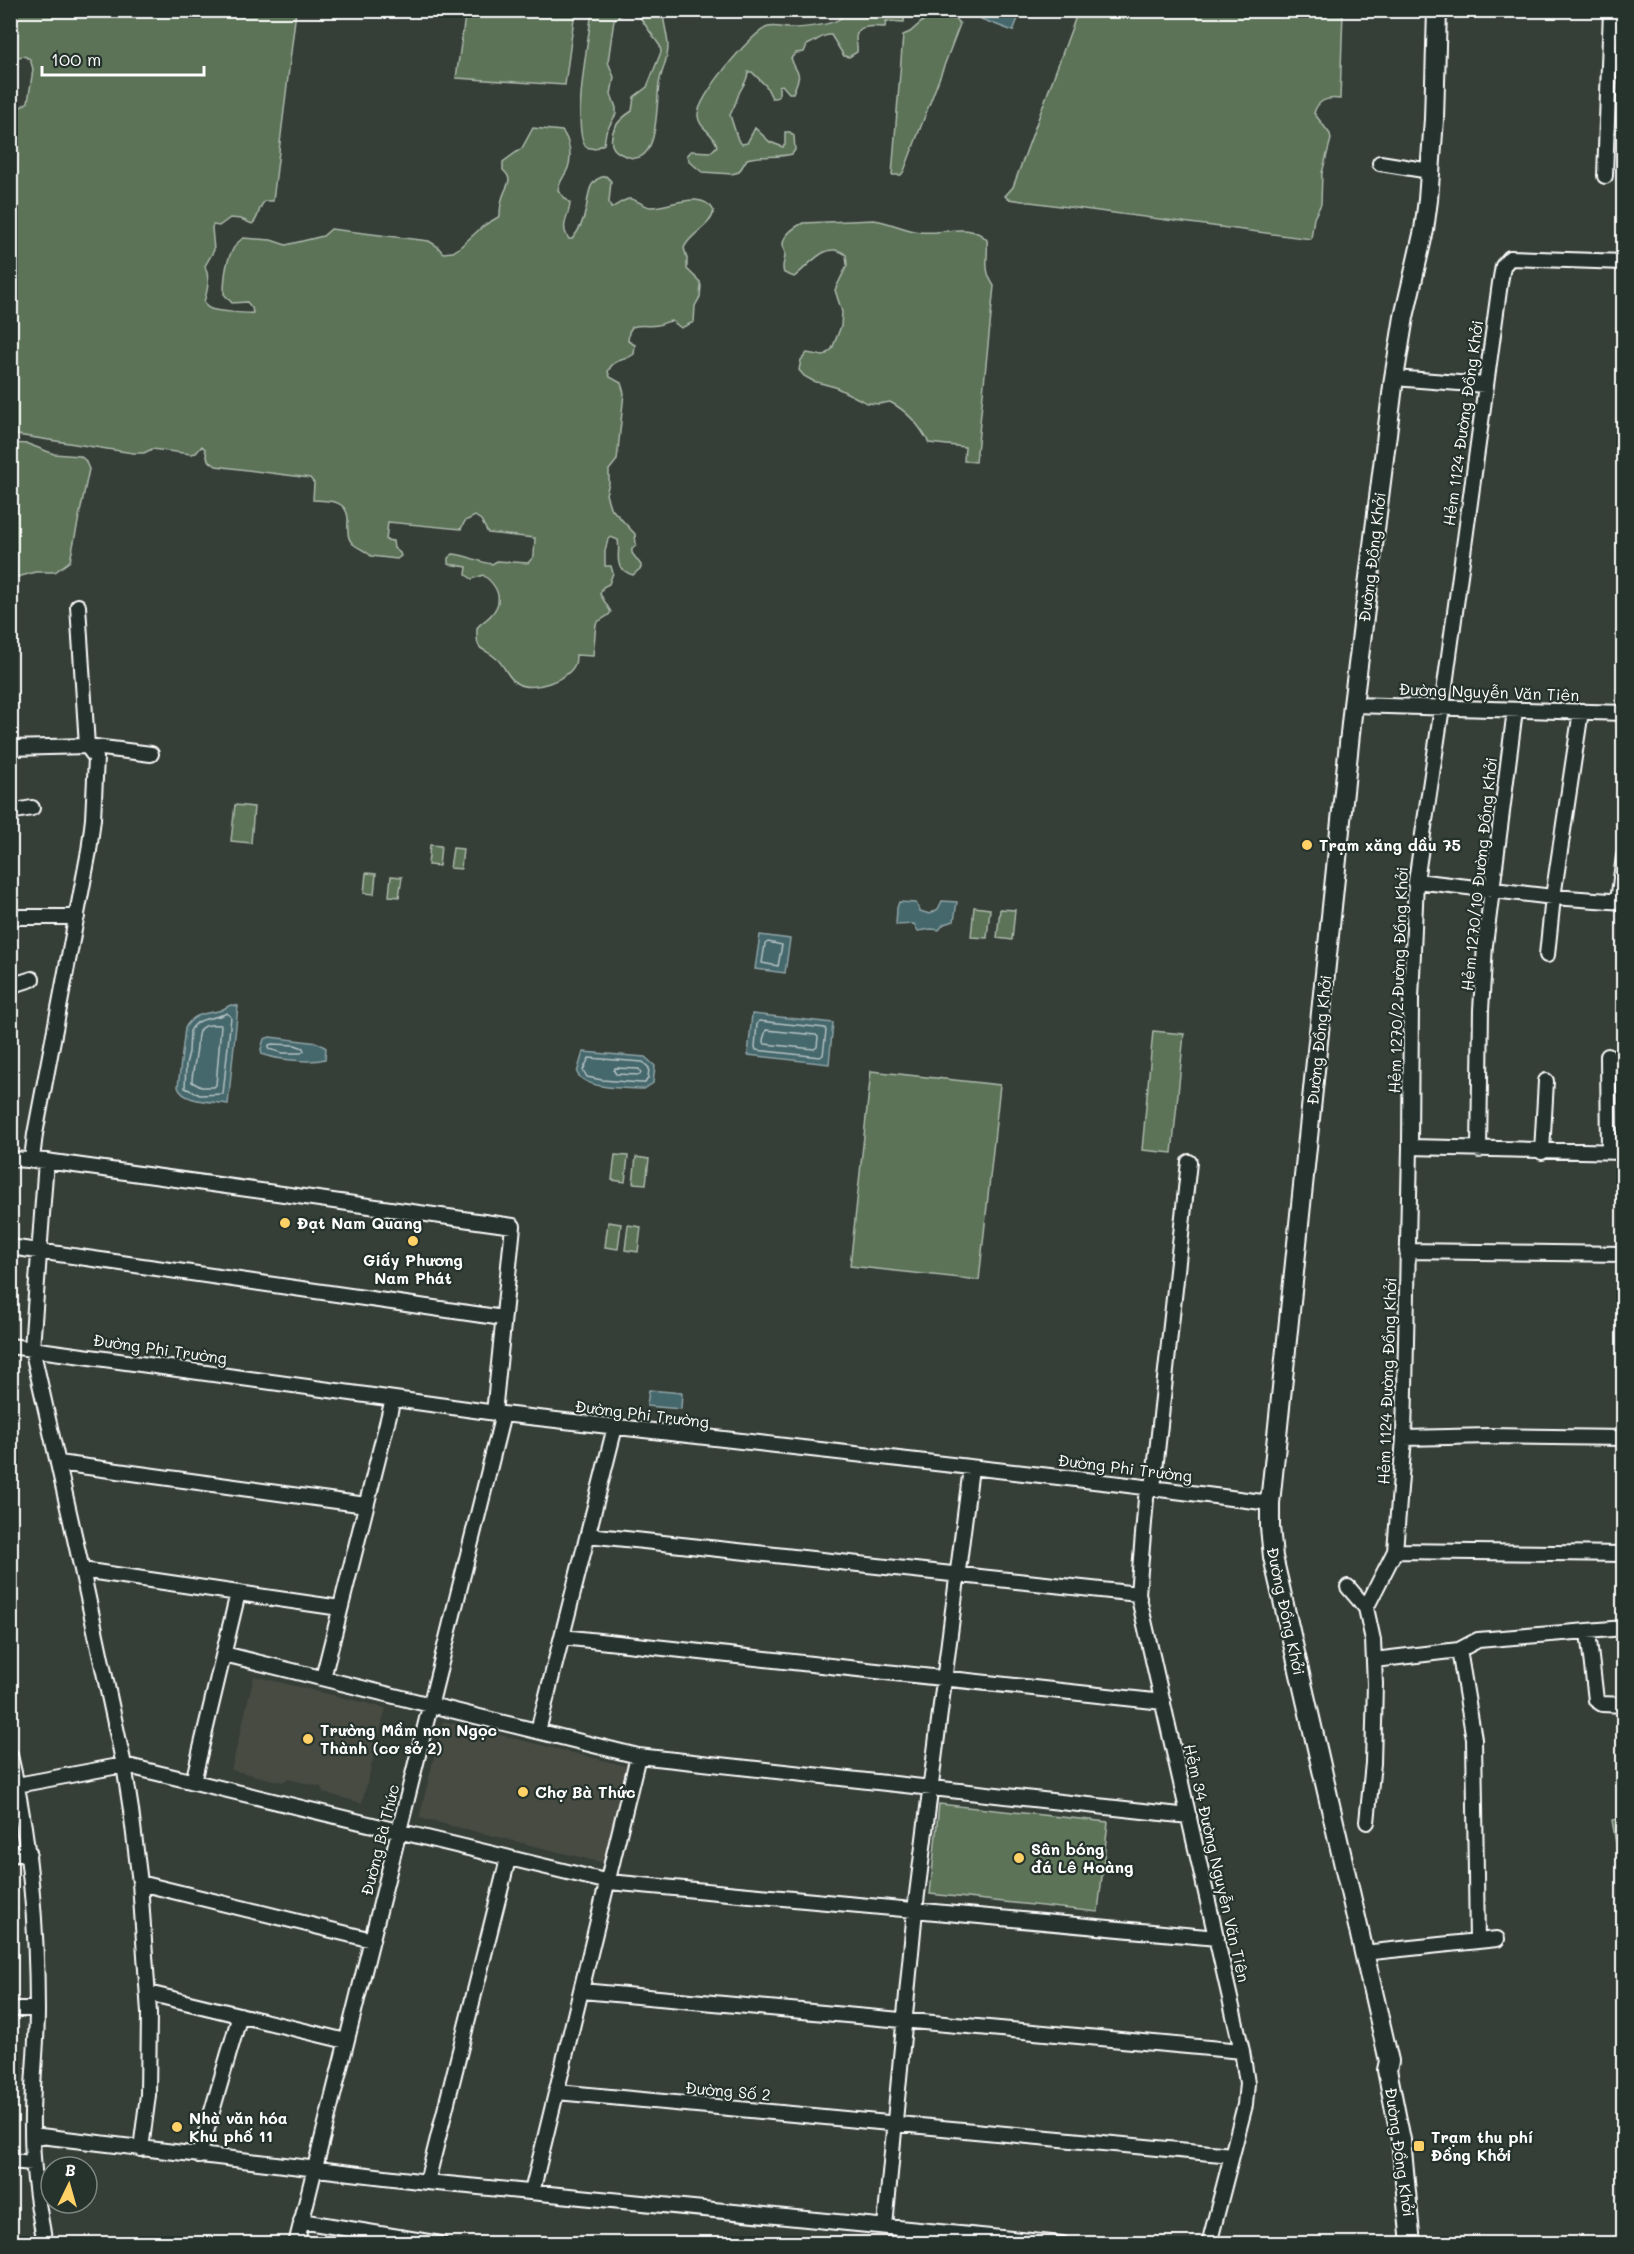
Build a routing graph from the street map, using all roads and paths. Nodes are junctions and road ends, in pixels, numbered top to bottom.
1 (1437, 10) edge
2 (1611, 10) edge
3 (1609, 54) junction
4 (1623, 54) edge
5 (1380, 163) dead end
6 (1430, 171) junction
7 (1605, 176) dead end
8 (1623, 262) edge
9 (1394, 378) junction
10 (1485, 385) junction
11 (78, 606) dead end
12 (1353, 705) junction
13 (1442, 707) junction
14 (1515, 710) junction
15 (1581, 711) junction
16 (1623, 713) edge
17 (87, 746) junction
18 (10, 748) edge
19 (151, 753) dead end
20 (32, 808) dead end
21 (10, 812) edge
22 (1623, 856) edge
23 (1416, 881) junction
24 (1491, 890) junction
25 (1553, 897) junction
26 (1621, 901) edge
27 (10, 917) edge
28 (76, 917) junction
29 (1547, 955) dead end
30 (32, 979) dead end
31 (10, 986) edge
32 (1608, 1056) dead end
33 (1546, 1081) dead end
34 (1410, 1147) junction
35 (1479, 1150) junction
36 (1542, 1152) junction
37 (1609, 1152) junction
38 (1623, 1152) edge
39 (10, 1159) edge
40 (39, 1160) junction
41 (1189, 1162) dead end
42 (10, 1247) edge
43 (39, 1251) junction
44 (1407, 1251) junction
45 (1623, 1254) edge
46 (503, 1318) junction
47 (10, 1346) edge
48 (32, 1348) junction
49 (393, 1399) junction
50 (499, 1414) junction
51 (615, 1427) junction
52 (1404, 1438) junction
53 (1623, 1438) edge
54 (59, 1462) junction
55 (971, 1468) junction
56 (1150, 1488) junction
57 (1270, 1503) junction
58 (366, 1506) junction
59 (588, 1535) junction
60 (1395, 1551) junction
61 (1623, 1554) edge
62 (82, 1570) junction
63 (958, 1575) junction
64 (1348, 1587) dead end
65 (238, 1593) junction
66 (1138, 1594) junction
67 (340, 1608) junction
68 (1366, 1608) junction
69 (1623, 1628) edge
70 (1588, 1632) junction
71 (562, 1637) junction
72 (1460, 1650) junction
73 (224, 1654) junction
74 (1374, 1660) junction
75 (322, 1678) junction
76 (945, 1678) junction
77 (1163, 1702) junction
78 (430, 1705) junction
79 (1623, 1705) edge
80 (538, 1731) junction
81 (10, 1755) edge
82 (638, 1756) junction
83 (124, 1766) junction
84 (193, 1782) junction
85 (17, 1785) junction
86 (930, 1788) junction
87 (1189, 1816) junction
88 (1367, 1822) dead end
89 (399, 1833) junction
90 (29, 1852) junction
91 (10, 1855) edge
92 (508, 1859) junction
93 (609, 1882) junction
94 (140, 1883) junction
95 (915, 1910) junction
96 (1217, 1938) junction
97 (1497, 1939) dead end
98 (372, 1940) junction
99 (1477, 1941) junction
100 (1363, 1953) junction
101 (582, 1991) junction
102 (148, 1993) junction
103 (10, 2008) edge
104 (37, 2009) junction
105 (240, 2015) junction
106 (904, 2021) junction
107 (346, 2041) junction
108 (1242, 2051) junction
109 (1389, 2061) junction
110 (557, 2092) junction
111 (895, 2123) junction
112 (32, 2135) junction
113 (141, 2149) junction
114 (199, 2156) junction
115 (1232, 2156) junction
116 (10, 2161) edge
117 (33, 2163) junction
118 (314, 2170) junction
119 (427, 2182) junction
120 (532, 2192) junction
121 (301, 2222) junction
122 (885, 2226) junction
123 (41, 2241) edge
124 (57, 2244) edge
125 (296, 2244) edge
126 (441, 2244) edge
127 (1062, 2244) edge
128 (1209, 2244) edge
129 (1411, 2244) edge
130 (1423, 2244) edge

1 - 6 main road, Đường Đồng Khởi
2 - 3 street
3 - 4 street
3 - 7 street
5 - 6 street
6 - 9 main road, Đường Đồng Khởi
8 - 10 street, Hẻm 1124 Đường Đồng Khởi
9 - 10 street
9 - 12 main road, Đường Đồng Khởi
10 - 13 street, Hẻm 1124 Đường Đồng Khởi
11 - 17 street
12 - 13 street, Đường Nguyễn Văn Tiên
12 - 57 main road, Đường Đồng Khởi
13 - 14 street, Đường Nguyễn Văn Tiên
13 - 23 street, Hẻm 1270/2 Đường Đồng Khởi
14 - 15 street, Đường Nguyễn Văn Tiên
14 - 24 street, Hẻm 1270/10 Đường Đồng Khởi
15 - 16 street, Đường Nguyễn Văn Tiên
15 - 25 street
17 - 18 street
17 - 19 street
17 - 28 street
20 - 21 street
22 - 26 street
23 - 24 street
23 - 34 street, Hẻm 1270/2 Đường Đồng Khởi
24 - 25 street
24 - 35 street, Hẻm 1270/10 Đường Đồng Khởi
25 - 26 street
25 - 29 street
27 - 28 street
28 - 40 street
30 - 31 street
32 - 37 street
33 - 36 street
34 - 35 street
34 - 44 street, Hẻm 1124 Đường Đồng Khởi
35 - 36 street
36 - 37 street
37 - 38 street
39 - 40 street
40 - 43 street
40 - 46 street, Đường Bà Thức
41 - 56 street, Hẻm 34 Đường Nguyễn Văn Tiên
42 - 43 street
43 - 46 street
43 - 48 street
44 - 45 street
44 - 52 street, Hẻm 1124 Đường Đồng Khởi
46 - 50 street, Đường Bà Thức
47 - 48 street, Đường Phi Trường
48 - 49 street, Đường Phi Trường
48 - 54 street
49 - 50 street, Đường Phi Trường
49 - 58 street
50 - 51 street, Đường Phi Trường
50 - 78 street, Đường Bà Thức
51 - 55 street, Đường Phi Trường
51 - 59 street
52 - 53 street
52 - 60 street, Hẻm 1124 Đường Đồng Khởi
54 - 58 street
54 - 62 street
55 - 56 street, Đường Phi Trường
55 - 63 street
56 - 57 street, Đường Phi Trường
56 - 66 street, Hẻm 34 Đường Nguyễn Văn Tiên
57 - 100 main road, Đường Đồng Khởi
58 - 67 street
59 - 63 street
59 - 71 street
60 - 61 street
60 - 68 street, Hẻm 1124 Đường Đồng Khởi
62 - 65 street
62 - 83 street
63 - 66 street
63 - 76 street
64 - 68 street
65 - 67 street
65 - 73 street
66 - 77 street, Hẻm 34 Đường Nguyễn Văn Tiên
67 - 75 street
68 - 74 street
69 - 70 street
70 - 72 street
70 - 79 street
71 - 76 street
71 - 80 street
72 - 74 street
72 - 99 street
73 - 75 street
73 - 84 street
74 - 88 street
75 - 78 street
76 - 77 street
76 - 86 street
77 - 87 street, Hẻm 34 Đường Nguyễn Văn Tiên
78 - 80 street
78 - 89 street, Đường Bà Thức
80 - 82 street
81 - 85 street
82 - 86 street
82 - 93 street
83 - 84 street
83 - 85 street
83 - 94 street
84 - 89 street
85 - 90 street
86 - 87 street
86 - 95 street
87 - 96 street, Hẻm 34 Đường Nguyễn Văn Tiên
89 - 92 street
89 - 98 street, Đường Bà Thức
90 - 91 street
90 - 104 street
92 - 93 street
92 - 119 street
93 - 95 street
93 - 101 street
94 - 98 street
94 - 102 street
95 - 96 street
95 - 106 street
96 - 108 street, Hẻm 34 Đường Nguyễn Văn Tiên
97 - 99 street
98 - 107 street, Đường Bà Thức
99 - 100 street
100 - 109 main road, Đường Đồng Khởi
101 - 106 street
101 - 110 street
102 - 105 street
102 - 113 street
103 - 104 street
104 - 112 street
105 - 107 street
105 - 114 street
106 - 108 street
106 - 111 street
107 - 118 street, Đường Bà Thức
108 - 115 street, Hẻm 34 Đường Nguyễn Văn Tiên
109 - 129 main road, Đường Đồng Khởi
109 - 130 main road, Đường Đồng Khởi
110 - 111 street, Đường Số 2
110 - 120 street
111 - 115 street, Đường Số 2
111 - 122 street
112 - 113 street
112 - 117 street
113 - 114 street
114 - 118 street
115 - 128 street, Hẻm 34 Đường Nguyễn Văn Tiên
116 - 117 street
117 - 123 street
118 - 119 street
118 - 121 street, Đường Bà Thức
119 - 120 street
120 - 122 street
121 - 125 street, Đường Bà Thức
121 - 126 street
122 - 127 street
123 - 124 street

